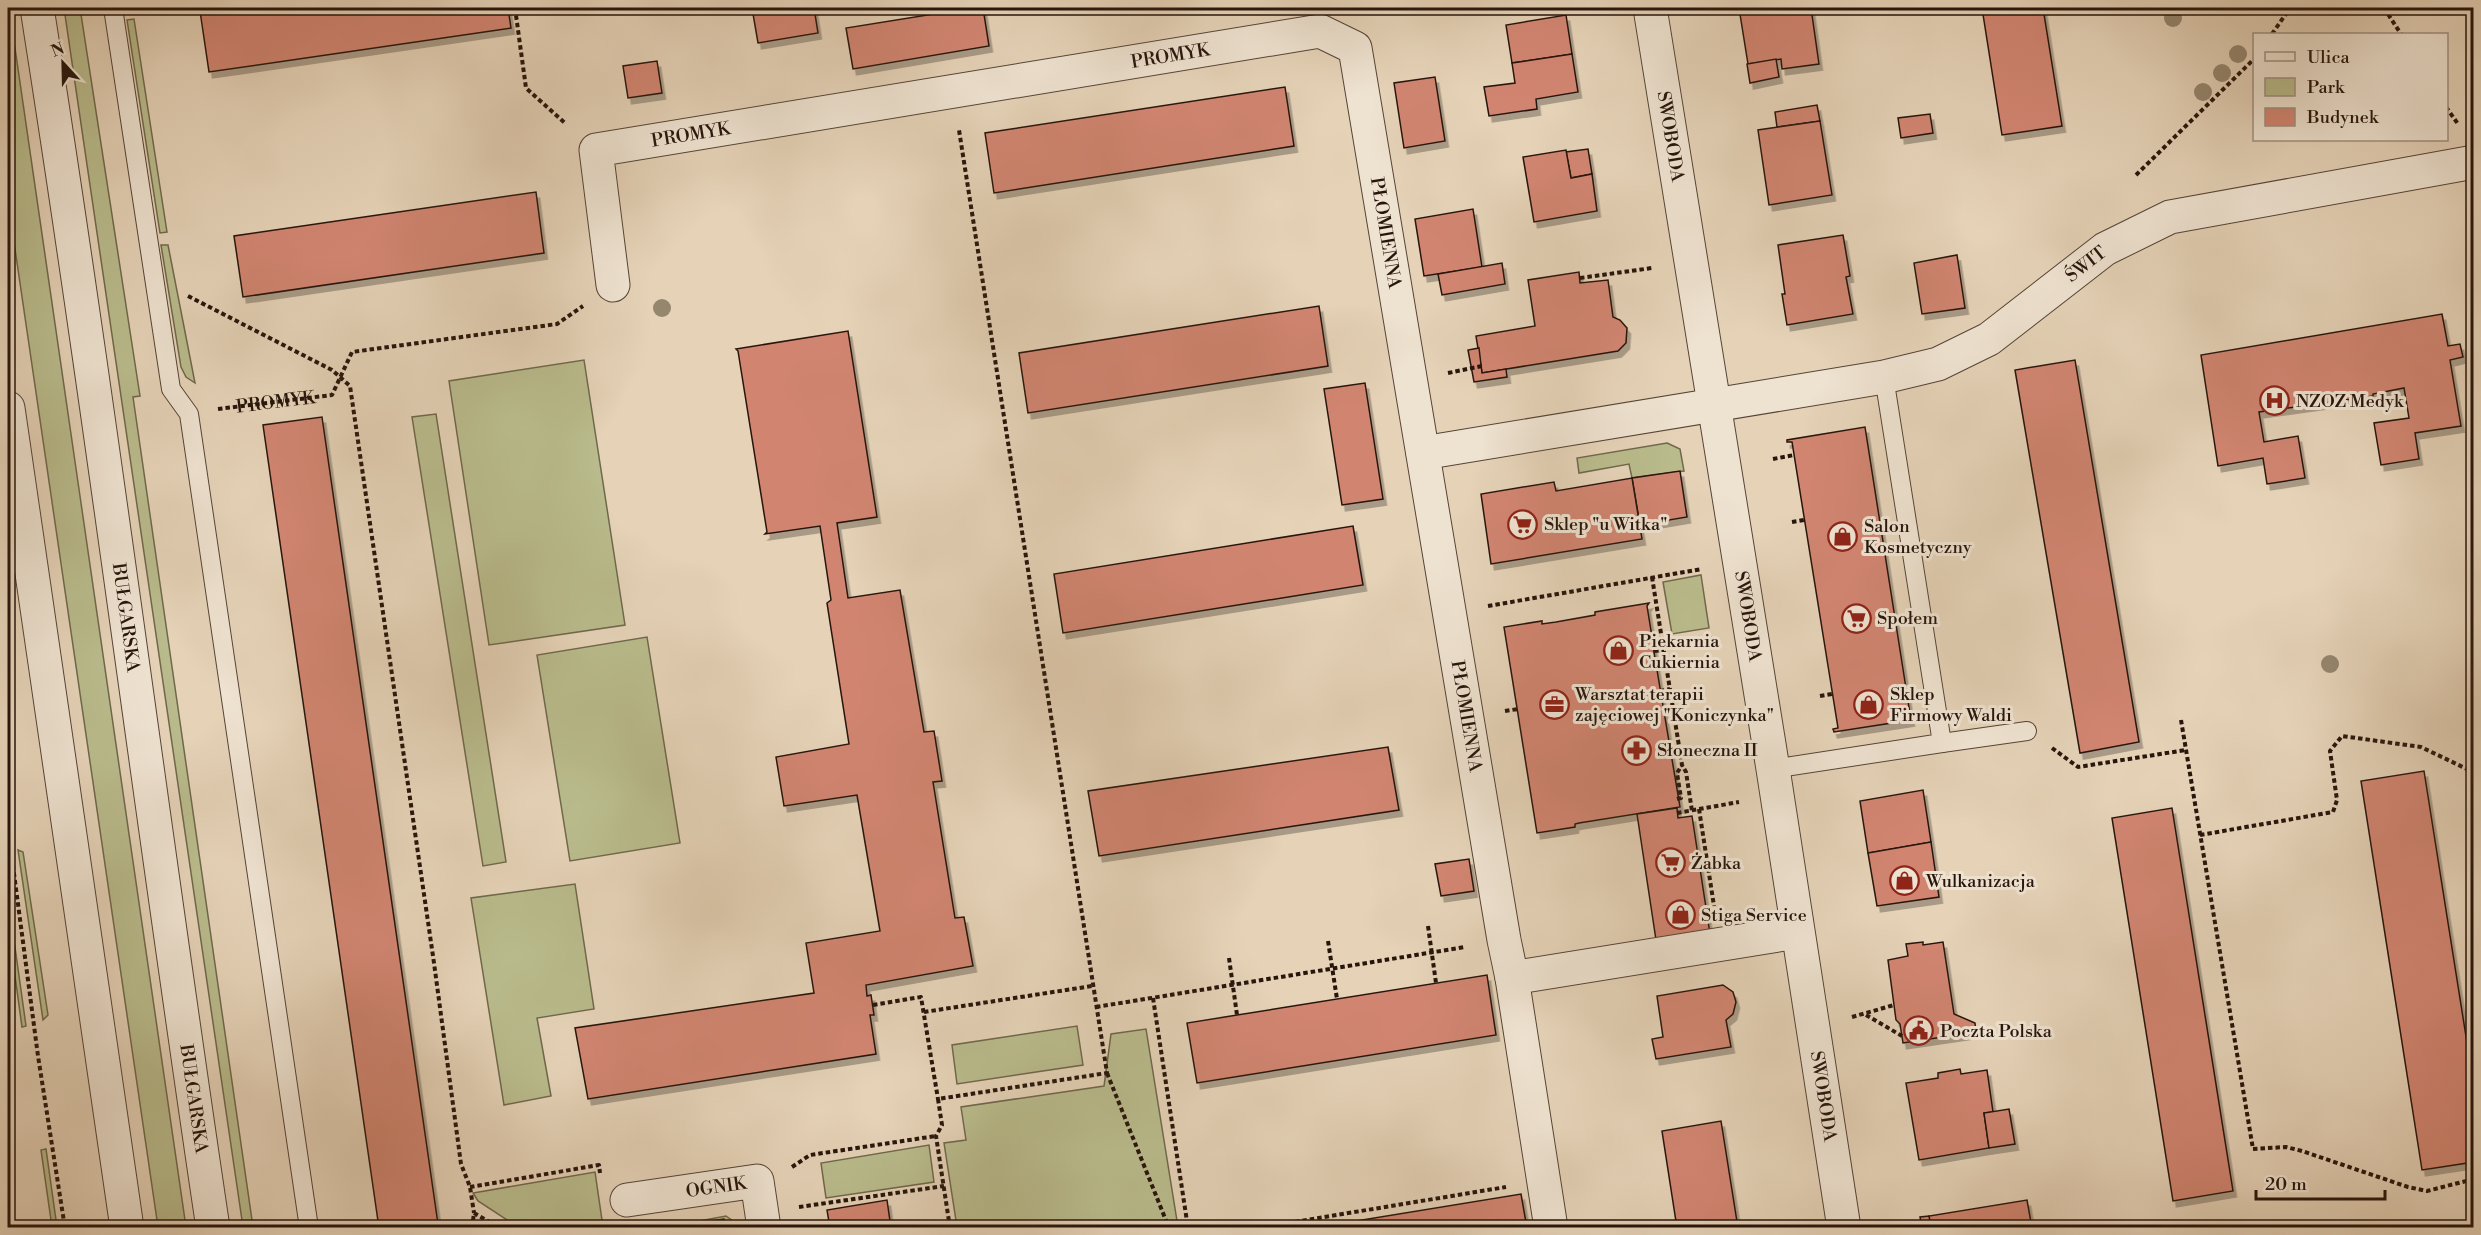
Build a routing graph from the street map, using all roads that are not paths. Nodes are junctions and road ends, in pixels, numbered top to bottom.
1 (37, 8) edge
2 (112, 8) edge
3 (1650, 8) edge
4 (1355, 48) joint
5 (2474, 162) edge
6 (613, 285) road end
7 (1884, 376) junction
8 (1714, 405) junction
9 (8, 408) edge
10 (1423, 453) junction
11 (2027, 730) road end
12 (1942, 743) junction
13 (1773, 769) junction
14 (1797, 932) junction
15 (1512, 978) junction
16 (627, 1200) dead end
17 (127, 1227) edge
18 (213, 1227) edge
19 (309, 1227) edge
20 (764, 1227) edge
21 (1551, 1227) edge
22 (1844, 1227) edge

1 - 18 street, BUŁGARSKA
2 - 19 lane
3 - 8 street, SWOBODA
4 - 6 street, PROMYK
4 - 10 street, PŁOMIENNA
5 - 7 street, ŚWIT
7 - 8 street, ŚWIT
7 - 12 lane
8 - 10 street
8 - 13 street, SWOBODA
9 - 17 street
10 - 15 street, PŁOMIENNA
11 - 12 lane
12 - 13 lane
13 - 14 street, SWOBODA
14 - 15 street
14 - 22 street, SWOBODA
15 - 21 street, PŁOMIENNA
16 - 20 street, OGNIK

